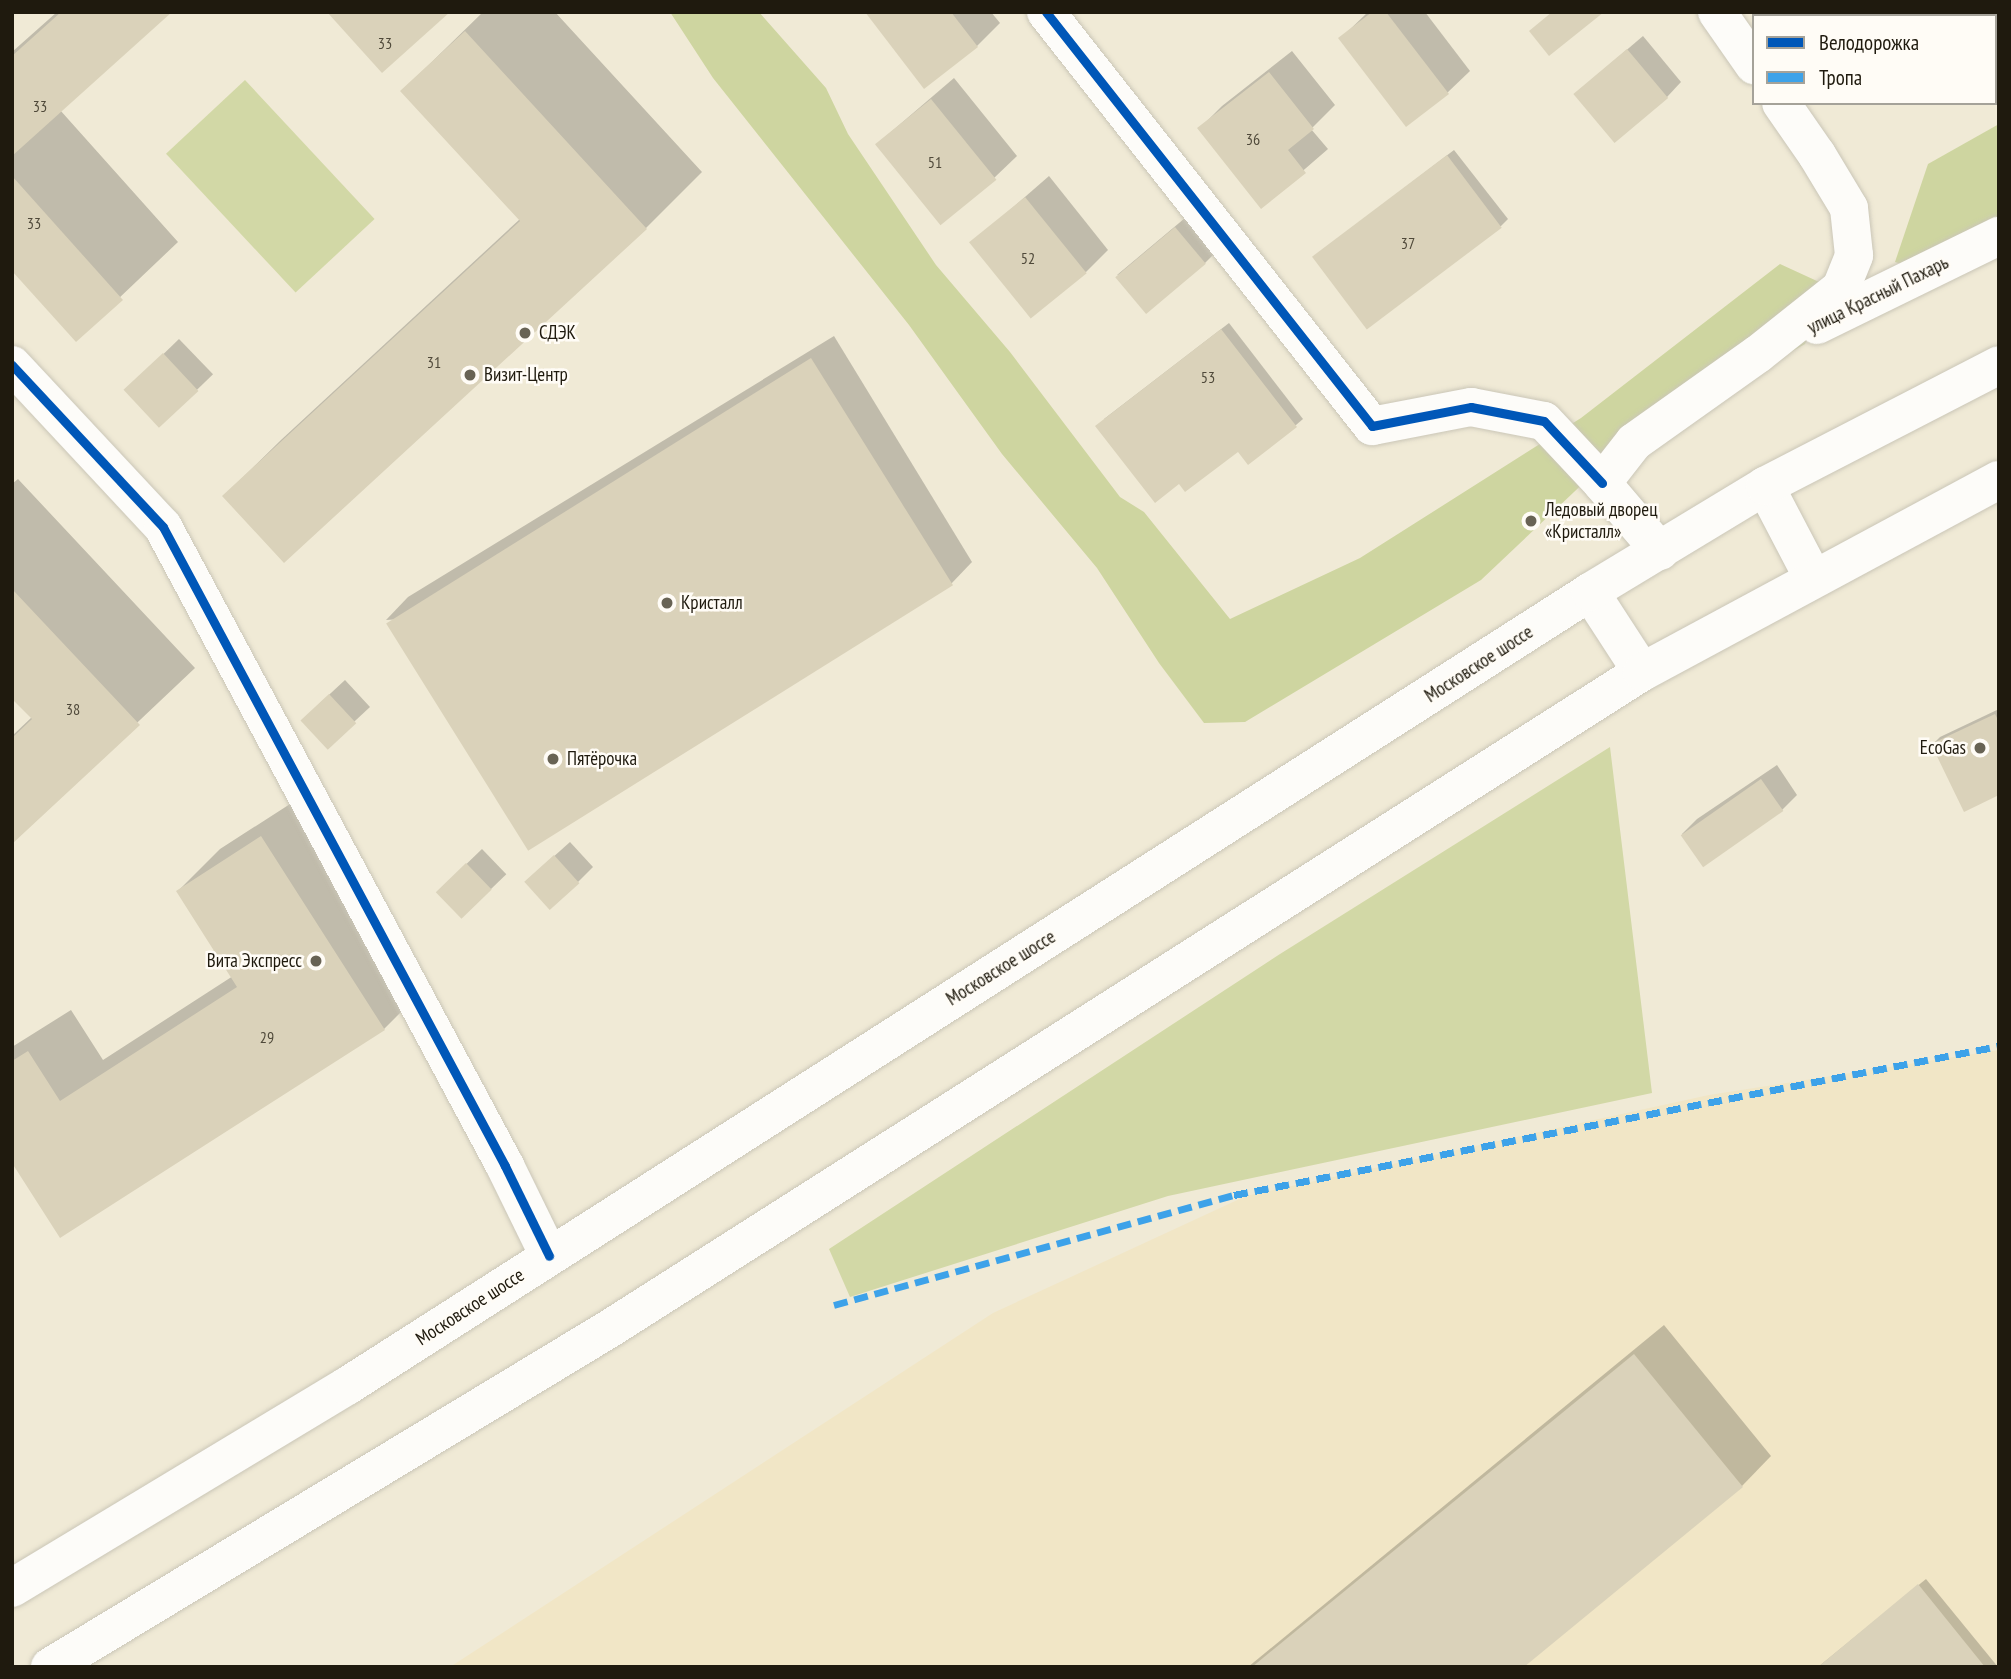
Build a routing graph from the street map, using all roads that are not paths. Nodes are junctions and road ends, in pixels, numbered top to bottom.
1 (1046, 12) edge
2 (1717, 12) edge
3 (1752, 62) edge
4 (1782, 105) edge
5 (1999, 236) edge
6 (1758, 354) junction
7 (12, 365) edge
8 (1999, 365) edge
9 (1999, 481) edge
10 (1602, 483) junction
11 (1765, 486) junction
12 (1660, 551) junction
13 (1813, 578) junction
14 (1590, 593) junction
15 (1642, 672) junction
16 (549, 1256) junction
17 (12, 1588) edge
18 (50, 1667) edge

1 - 10 main road
2 - 3 main road
4 - 6 main road
5 - 6 main road, улица Красный Пахарь
6 - 10 main road
7 - 16 main road
8 - 11 main road, Московское шоссе
9 - 13 main road
10 - 12 main road
11 - 12 main road, Московское шоссе
11 - 13 main road
12 - 14 main road, Московское шоссе
13 - 15 main road
14 - 15 main road
14 - 16 main road, Московское шоссе
15 - 18 main road
16 - 17 main road, Московское шоссе

